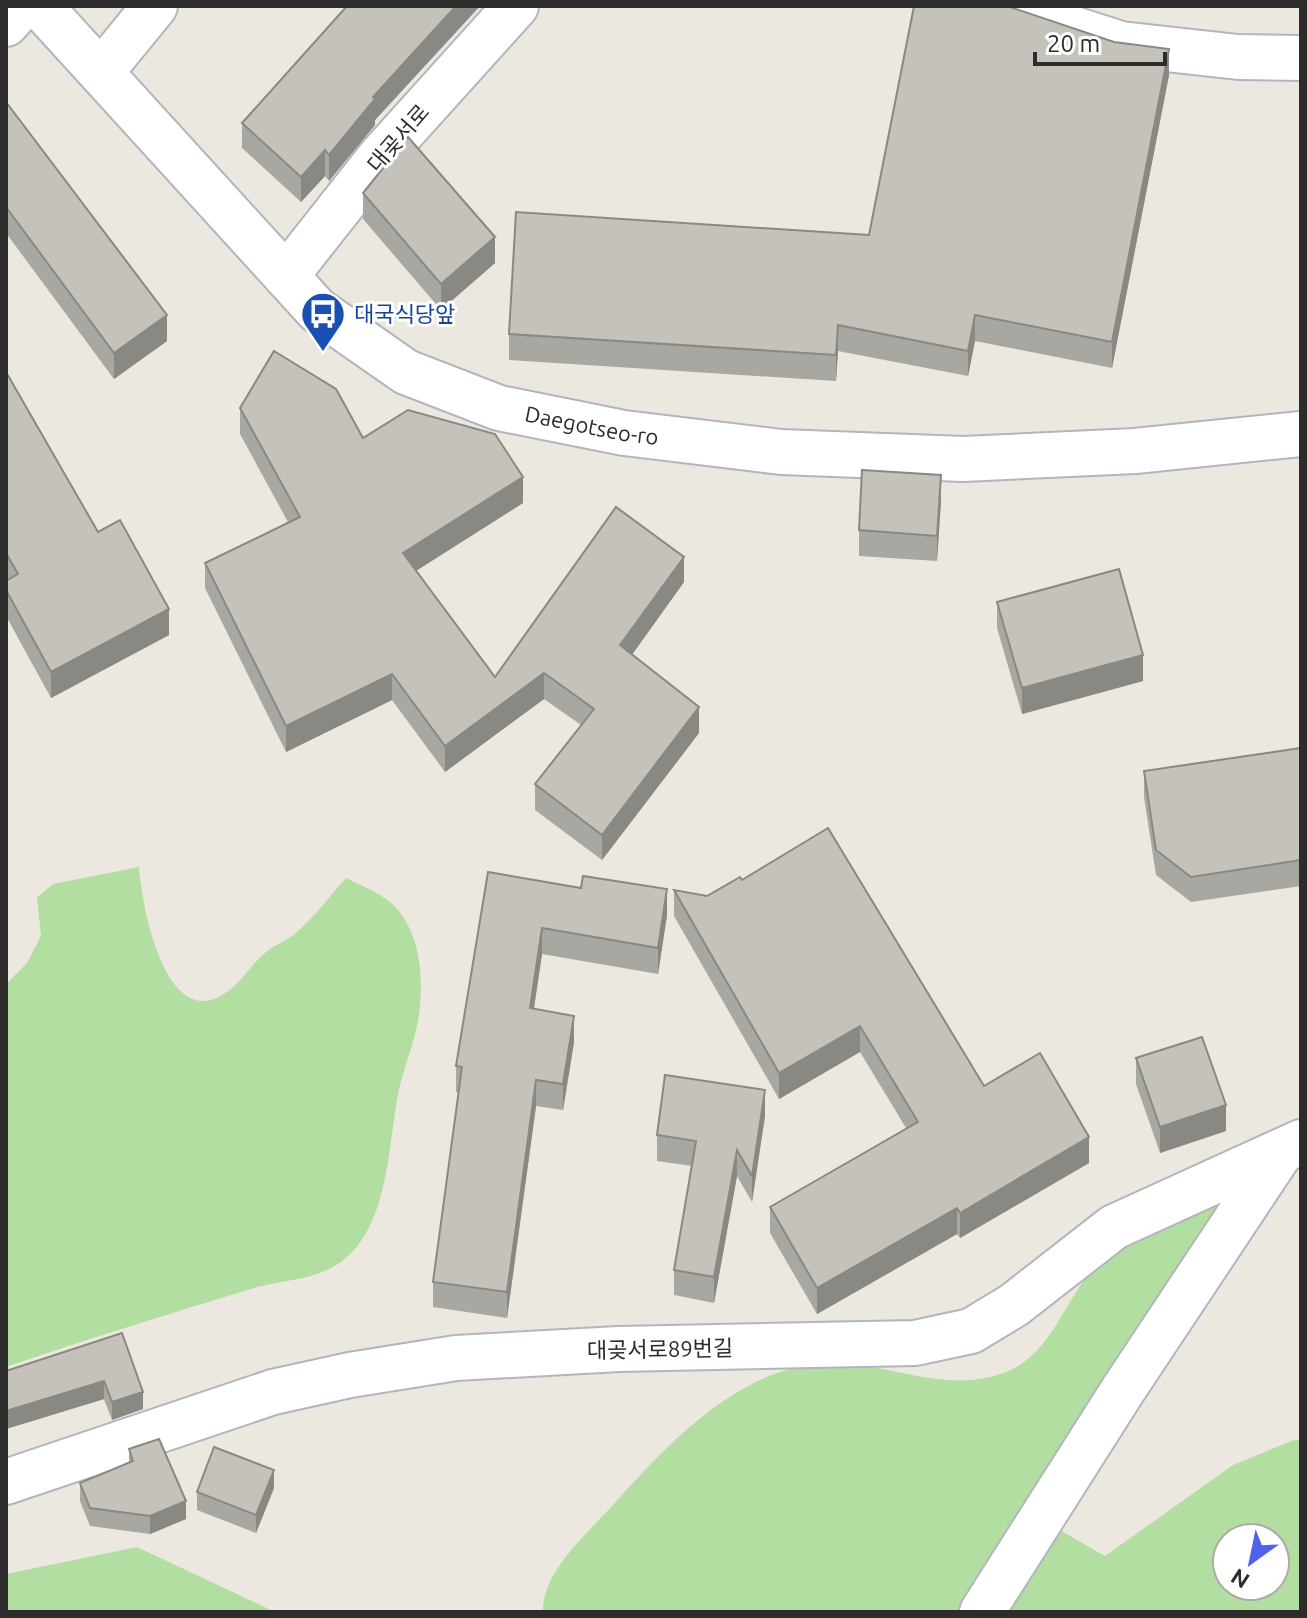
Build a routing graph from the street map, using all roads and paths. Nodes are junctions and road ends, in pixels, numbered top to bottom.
1 (22, 6) edge
2 (40, 6) edge
3 (155, 6) edge
4 (516, 6) edge
5 (1002, 6) edge
6 (6, 24) edge
7 (1301, 58) edge
8 (101, 72) junction
9 (286, 276) junction
10 (1301, 434) edge
11 (1291, 1147) edge
12 (6, 1482) edge
13 (982, 1612) edge

1 - 6 street
2 - 8 street, Daegotseo-ro
3 - 8 street
4 - 9 street, 대곶서로
5 - 7 street
8 - 9 street, Daegotseo-ro
9 - 10 street, Daegotseo-ro
11 - 12 street, 대곶서로89번길
11 - 13 street, 대곶서로89번길

